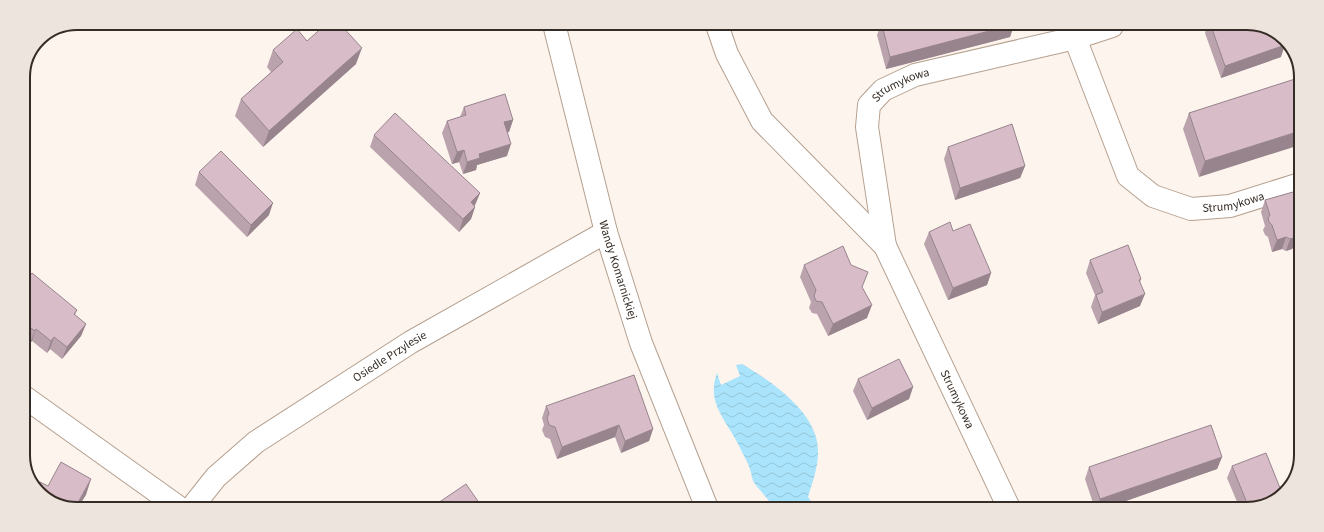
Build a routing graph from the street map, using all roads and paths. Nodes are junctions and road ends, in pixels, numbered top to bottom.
1 (556, 30) edge
2 (719, 30) edge
3 (1100, 30) edge
4 (1076, 38) junction
5 (1294, 186) edge
6 (606, 232) junction
7 (885, 246) junction
8 (30, 401) edge
9 (171, 502) edge
10 (197, 502) edge
11 (705, 502) edge
12 (1006, 502) edge

1 - 6 street, Wandy Komarnickiej
2 - 7 street, Strumykowa
3 - 4 street, Strumykowa
4 - 5 street, Strumykowa
4 - 7 street, Strumykowa
6 - 10 street, Osiedle Przylesie
6 - 11 street, Wandy Komarnickiej
7 - 12 street, Strumykowa
8 - 9 street

